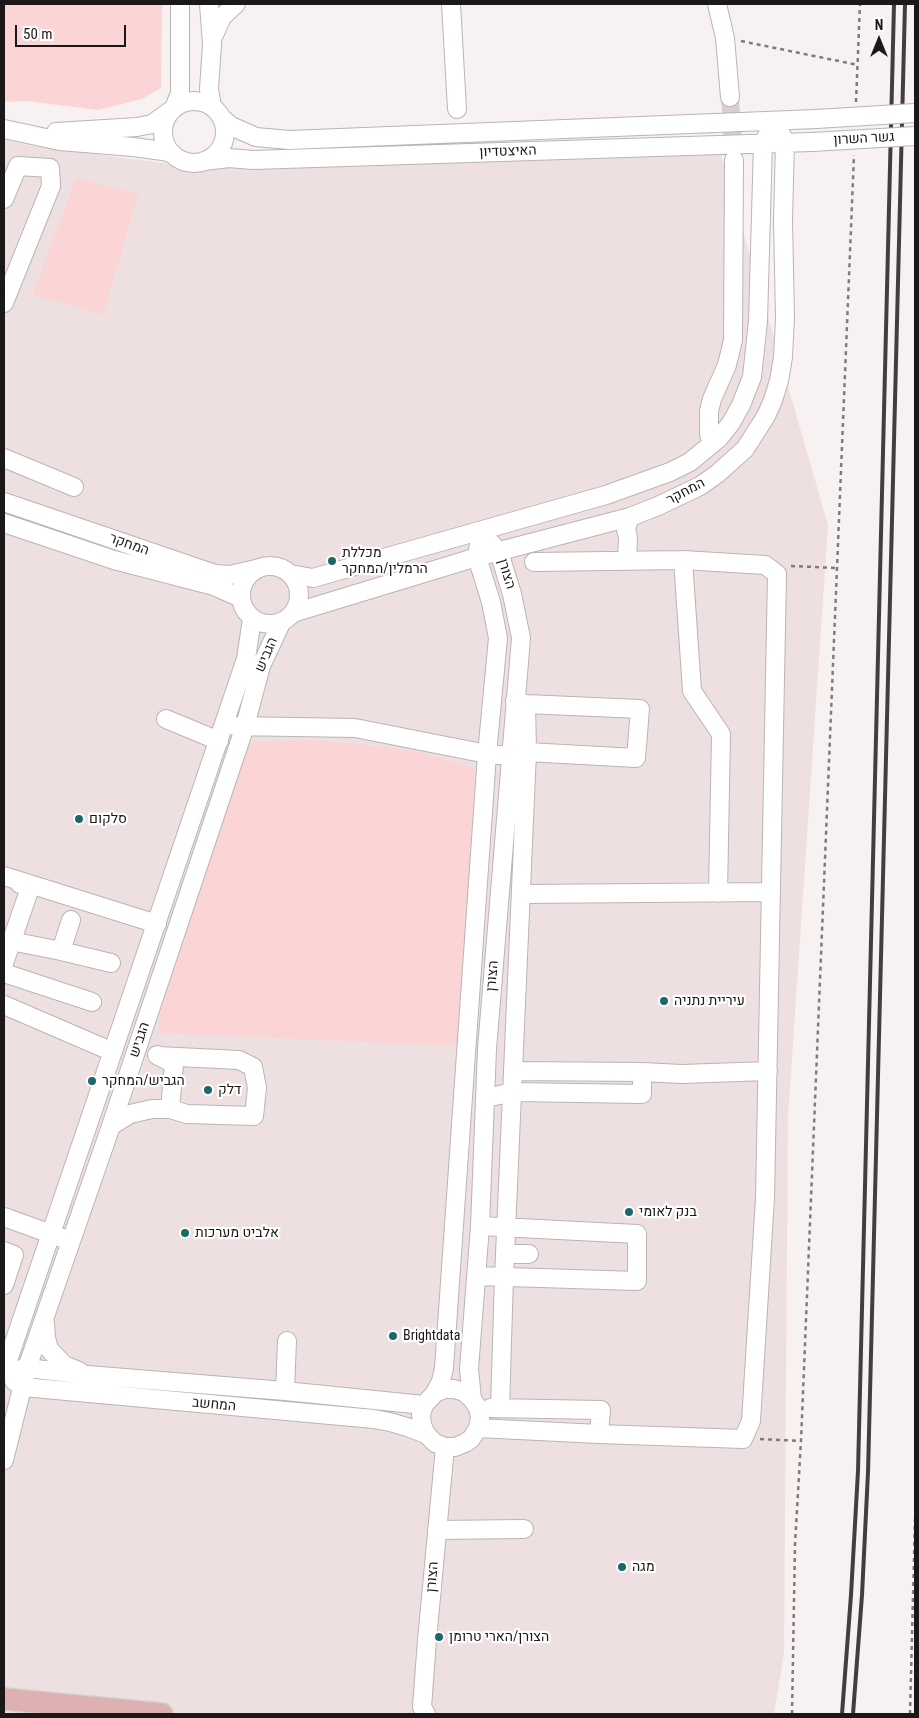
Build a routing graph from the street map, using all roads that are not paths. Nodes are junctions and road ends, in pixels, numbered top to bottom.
1 (180, 4) edge
2 (209, 4) edge
3 (236, 4) edge
4 (451, 4) edge
5 (717, 4) edge
6 (212, 40) junction
7 (730, 98) tunnel mouth
8 (172, 109) junction
9 (457, 109) dead end
10 (217, 113) junction
11 (915, 113) edge
12 (816, 119) joint
13 (774, 121) junction
14 (4, 129) edge
15 (23, 134) junction
16 (915, 136) edge
17 (785, 142) junction
18 (812, 142) joint
19 (763, 143) junction
20 (172, 154) junction
21 (734, 160) tunnel mouth
22 (204, 161) junction
23 (4, 199) edge
24 (4, 303) edge
25 (712, 444) junction
26 (4, 458) edge
27 (74, 487) dead end
28 (4, 502) edge
29 (630, 517) junction
30 (4, 523) edge
31 (481, 532) junction
32 (500, 552) junction
33 (477, 557) junction
34 (627, 560) junction
35 (684, 560) junction
36 (534, 562) dead end
37 (256, 569) junction
38 (290, 574) junction
39 (241, 598) junction
40 (288, 617) junction
41 (252, 618) junction
42 (521, 703) junction
43 (166, 719) dead end
44 (245, 726) junction
45 (222, 733) junction
46 (487, 754) junction
47 (519, 754) junction
48 (4, 876) edge
49 (4, 882) edge
50 (32, 885) junction
51 (771, 892) junction
52 (718, 893) junction
53 (521, 894) junction
54 (70, 920) dead end
55 (157, 924) junction
56 (11, 941) junction
57 (61, 951) junction
58 (4, 963) edge
59 (111, 963) dead end
60 (4, 973) edge
61 (92, 1002) dead end
62 (4, 1005) edge
63 (142, 1033) junction
64 (467, 1049) junction
65 (487, 1049) junction
66 (113, 1052) junction
67 (158, 1056) junction
68 (513, 1071) junction
69 (768, 1071) junction
70 (642, 1072) junction
71 (513, 1092) junction
72 (486, 1098) junction
73 (170, 1109) junction
74 (111, 1126) junction
75 (4, 1217) edge
76 (480, 1226) junction
77 (507, 1228) junction
78 (51, 1234) junction
79 (70, 1241) junction
80 (4, 1251) edge
81 (505, 1254) junction
82 (529, 1254) dead end
83 (476, 1276) junction
84 (504, 1277) junction
85 (4, 1285) edge
86 (45, 1315) junction
87 (287, 1341) dead end
88 (27, 1368) junction
89 (4, 1373) edge
90 (88, 1376) junction
91 (23, 1387) junction
92 (285, 1391) junction
93 (429, 1399) junction
94 (475, 1403) junction
95 (500, 1408) junction
96 (478, 1428) junction
97 (426, 1434) junction
98 (599, 1434) junction
99 (445, 1447) junction
100 (4, 1460) edge
101 (524, 1529) dead end
102 (437, 1530) junction
103 (6, 1698) edge
104 (422, 1712) edge
105 (162, 1714) edge

1 - 8 street
2 - 6 street
3 - 6 street
4 - 9 street
5 - 7 street
6 - 10 street
8 - 10 street
8 - 15 street
8 - 20 street
10 - 13 street, האיצטדיון
10 - 22 street
11 - 12 street, גשר השרון, bridge
12 - 13 street, האיצטדיון
13 - 17 street, המחקר
13 - 19 street
14 - 15 street
15 - 20 street
16 - 18 street, גשר השרון, bridge
17 - 18 street, האיצטדיון
17 - 19 street, האיצטדיון
17 - 29 street, המחקר
19 - 22 street, האיצטדיון
19 - 25 street
20 - 22 street
21 - 25 street
23 - 24 street
25 - 31 street
26 - 27 street
28 - 37 street, המחקר
29 - 32 street, המחקר
29 - 34 street
30 - 39 street, המחקר
31 - 32 street, הצורן
31 - 33 street, הצורן
31 - 38 street
32 - 33 street, המחקר
32 - 42 street, הצורן
33 - 40 street, המחקר
33 - 46 street, הצורן
34 - 35 street
34 - 36 street
35 - 51 street
35 - 52 street
37 - 38 street
37 - 39 street
38 - 40 street
39 - 41 street
40 - 41 street
40 - 44 street, הגביש
41 - 45 street, הגביש
42 - 47 street, הצורן
42 - 47 street
43 - 45 street
44 - 45 street
44 - 46 street
44 - 63 street, הגביש
45 - 55 street, הגביש
46 - 47 street
46 - 64 street, הצורן
47 - 53 street
47 - 65 street, הצורן
48 - 50 street
49 - 50 street
50 - 55 street
50 - 56 street
51 - 52 street
51 - 69 street
52 - 53 street
53 - 68 street
54 - 57 street
55 - 66 street, הגביש
56 - 57 street
56 - 58 street
57 - 59 street
60 - 61 street
62 - 66 street
63 - 67 street
63 - 74 street, הגביש
64 - 65 street
64 - 93 street, הצורן
65 - 72 street, הצורן
66 - 78 street, הגביש
67 - 73 street
67 - 73 street
68 - 70 street
68 - 71 street
69 - 70 street
69 - 98 street
70 - 71 street
71 - 72 street
71 - 77 street
72 - 76 street, הצורן
73 - 74 street
74 - 79 street, הגביש
75 - 78 street
76 - 77 street
76 - 83 street, הצורן
77 - 81 street
77 - 84 street
78 - 79 street
78 - 89 street, הגביש
79 - 86 street, הגביש
80 - 85 street
81 - 82 street
81 - 84 street
83 - 84 street
83 - 94 street, הצורן
84 - 95 street
86 - 88 street, הגביש
86 - 90 street
87 - 92 street
88 - 89 street, המחשב
88 - 90 street, המחשב
88 - 91 street, הגביש
89 - 91 street
90 - 92 street, המחשב
91 - 97 street, המחשב
91 - 100 street, הגביש
92 - 93 street, המחשב
93 - 94 street
93 - 97 street
94 - 95 street
94 - 96 street
95 - 98 street
96 - 98 street
96 - 99 street
97 - 99 street
99 - 102 street, הצורן
101 - 102 street
102 - 104 street, הצורן
103 - 105 main road

